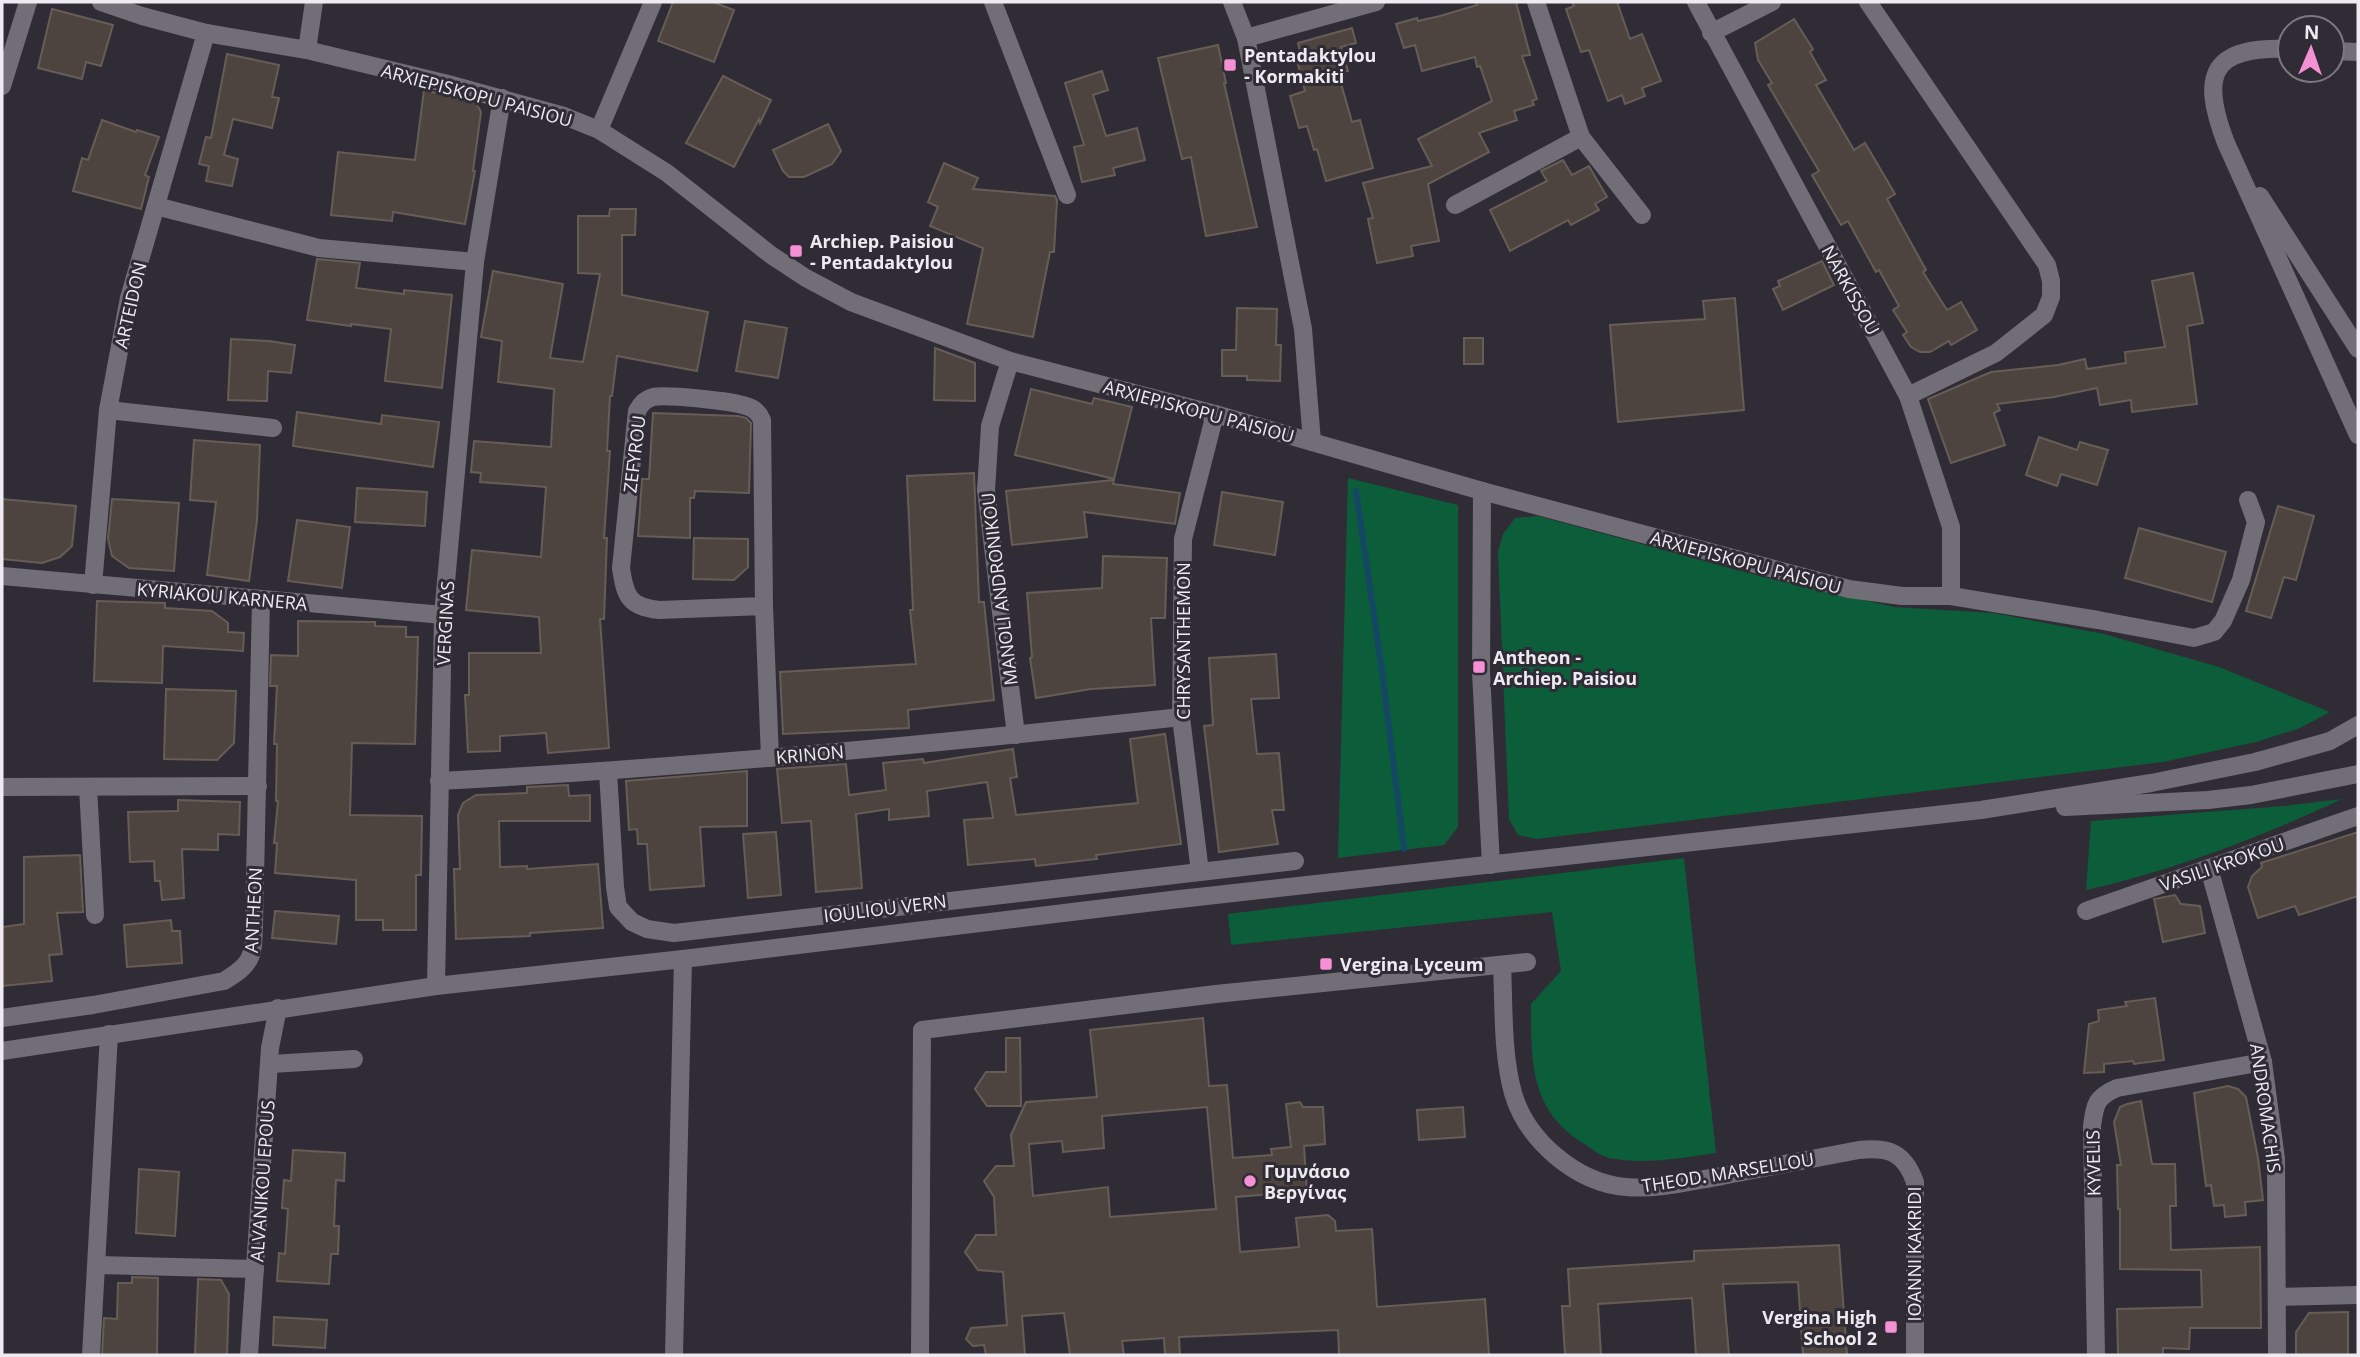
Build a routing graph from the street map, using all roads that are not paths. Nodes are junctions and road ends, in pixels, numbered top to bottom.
1 (28, 2) edge
2 (101, 2) edge
3 (314, 2) edge
4 (653, 2) edge
5 (993, 2) edge
6 (1232, 2) edge
7 (1376, 2) edge
8 (1536, 2) edge
9 (1696, 2) edge
10 (1772, 2) edge
11 (1868, 2) edge
12 (206, 33) junction
13 (1711, 33) junction
14 (1246, 38) junction
15 (2276, 49) edge
16 (307, 50) junction
17 (2, 86) edge
18 (502, 98) junction
19 (598, 130) junction
20 (1581, 137) junction
21 (2226, 144) junction
22 (1068, 195) dead end
23 (1455, 205) dead end
24 (156, 206) junction
25 (1643, 215) dead end
26 (475, 262) junction
27 (2358, 349) edge
28 (1010, 361) junction
29 (1908, 396) junction
30 (108, 410) junction
31 (1215, 414) junction
32 (273, 428) dead end
33 (2358, 435) edge
34 (1312, 442) junction
35 (1482, 491) junction
36 (2248, 500) dead end
37 (2, 576) edge
38 (93, 585) junction
39 (1951, 596) junction
40 (261, 600) junction
41 (764, 607) junction
42 (443, 615) junction
43 (1181, 717) junction
44 (2358, 725) edge
45 (1016, 735) junction
46 (770, 758) junction
47 (608, 772) junction
48 (2358, 775) edge
49 (439, 781) junction
50 (258, 786) junction
51 (2, 787) edge
52 (88, 788) junction
53 (1981, 810) junction
54 (2358, 816) edge
55 (1295, 861) dead end
56 (1491, 865) junction
57 (2209, 867) junction
58 (1200, 872) junction
59 (2086, 911) dead end
60 (94, 915) dead end
61 (683, 960) junction
62 (1528, 962) dead end
63 (1502, 965) junction
64 (436, 986) junction
65 (278, 1008) junction
66 (2, 1018) edge
67 (109, 1034) junction
68 (2, 1051) edge
69 (354, 1059) dead end
70 (2263, 1062) junction
71 (271, 1064) junction
72 (1901, 1158) joint
73 (97, 1265) junction
74 (255, 1269) junction
75 (2358, 1295) edge
76 (2278, 1297) junction
77 (91, 1355) edge
78 (249, 1355) edge
79 (674, 1355) edge
80 (920, 1355) edge
81 (1914, 1355) edge
82 (2096, 1355) edge
83 (2277, 1355) edge

1 - 17 street
2 - 12 street, ARXIEPISKOPU PAISIOU
3 - 16 street
4 - 19 street
5 - 22 street
6 - 14 street
7 - 14 street
8 - 20 street
9 - 13 street, NARKISSOU
10 - 13 street
11 - 29 street
12 - 16 street, ARXIEPISKOPU PAISIOU
12 - 24 street, ARTEIDON
13 - 29 street, NARKISSOU
14 - 34 street
15 - 21 street
16 - 18 street, ARXIEPISKOPU PAISIOU
18 - 19 street, ARXIEPISKOPU PAISIOU
18 - 26 street, VERGINAS
19 - 28 street, ARXIEPISKOPU PAISIOU
20 - 23 street
20 - 25 street
21 - 27 street
21 - 33 street
24 - 26 street
24 - 30 street, ARTEIDON
26 - 42 street, VERGINAS
28 - 31 street, ARXIEPISKOPU PAISIOU
28 - 45 street, MANOLI ANDRONIKOU
29 - 39 street, NARKISSOU
30 - 32 street
30 - 38 street, ARTEIDON
31 - 34 street, ARXIEPISKOPU PAISIOU
31 - 43 street, CHRYSANTHEMON
34 - 35 street, ARXIEPISKOPU PAISIOU
35 - 39 street, ARXIEPISKOPU PAISIOU
35 - 56 street
36 - 39 street, ARXIEPISKOPU PAISIOU
37 - 38 street, KYRIAKOU KARNERA
38 - 40 street, KYRIAKOU KARNERA
40 - 42 street, KYRIAKOU KARNERA
40 - 50 street, ANTHEON
41 - 41 street, ZEFYROU
41 - 46 street, ZEFYROU
42 - 49 street, VERGINAS
43 - 45 street, KRINON
43 - 58 street, CHRYSANTHEMON
44 - 53 street
45 - 46 street, KRINON
46 - 47 street, KRINON
47 - 49 street, KRINON
47 - 58 street, IOULIOU VERN
48 - 53 street
49 - 64 street, VERGINAS
50 - 52 street
50 - 66 street, ANTHEON
51 - 52 street
52 - 60 street
53 - 56 street
54 - 57 street, VASILI KROKOU
55 - 58 street, IOULIOU VERN
56 - 61 street
57 - 59 street, VASILI KROKOU
57 - 70 street, ANDROMACHIS
61 - 64 street
61 - 79 street
62 - 63 street
63 - 72 street, THEOD. MARSELLOU
63 - 80 street
64 - 65 street
65 - 67 street
65 - 71 street, ALVANIKOU EPOUS
67 - 68 street
67 - 73 street
69 - 71 street
70 - 76 street, ANDROMACHIS
70 - 82 street, KYVELIS
71 - 74 street, ALVANIKOU EPOUS
72 - 81 street, IOANNI KAKRIDI
73 - 74 street
73 - 77 street
74 - 78 street, ALVANIKOU EPOUS
75 - 76 street
76 - 83 street, ANDROMACHIS

